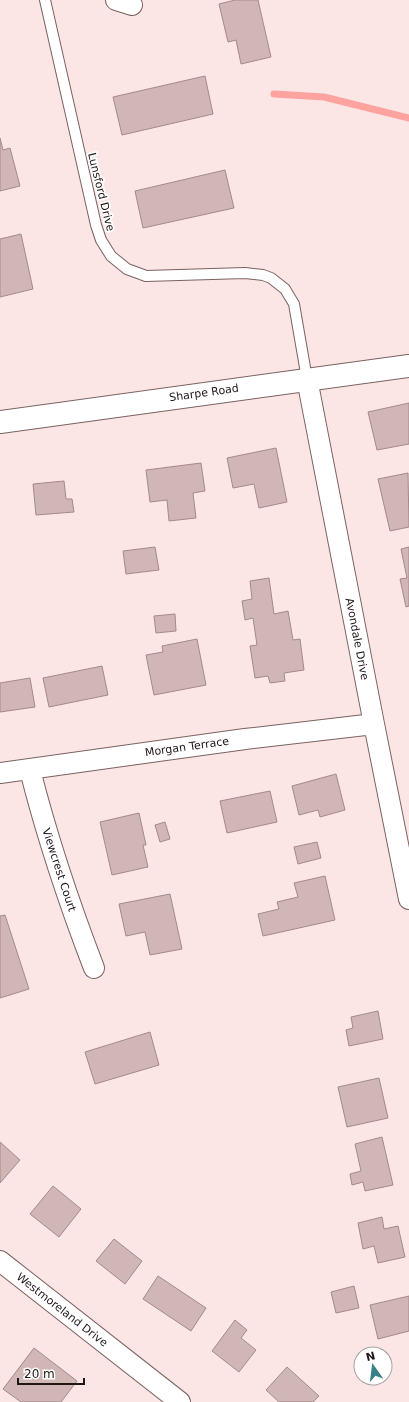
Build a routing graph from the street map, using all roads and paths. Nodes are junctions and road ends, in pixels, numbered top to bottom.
1 (45, 0) edge
2 (409, 366) edge
3 (307, 379) junction
4 (0, 422) edge
5 (374, 724) junction
6 (30, 770) junction
7 (0, 774) edge
8 (409, 899) edge
9 (94, 968) dead end
10 (0, 1261) edge
11 (180, 1402) edge

1 - 3 lane, Lunsford Drive
2 - 3 street, Sharpe Road
3 - 4 street, Sharpe Road
3 - 5 street, Avondale Drive
5 - 6 street, Morgan Terrace
5 - 8 street, Avondale Drive
6 - 7 street, Morgan Terrace
6 - 9 street, Viewcrest Court
10 - 11 street, Westmoreland Drive

